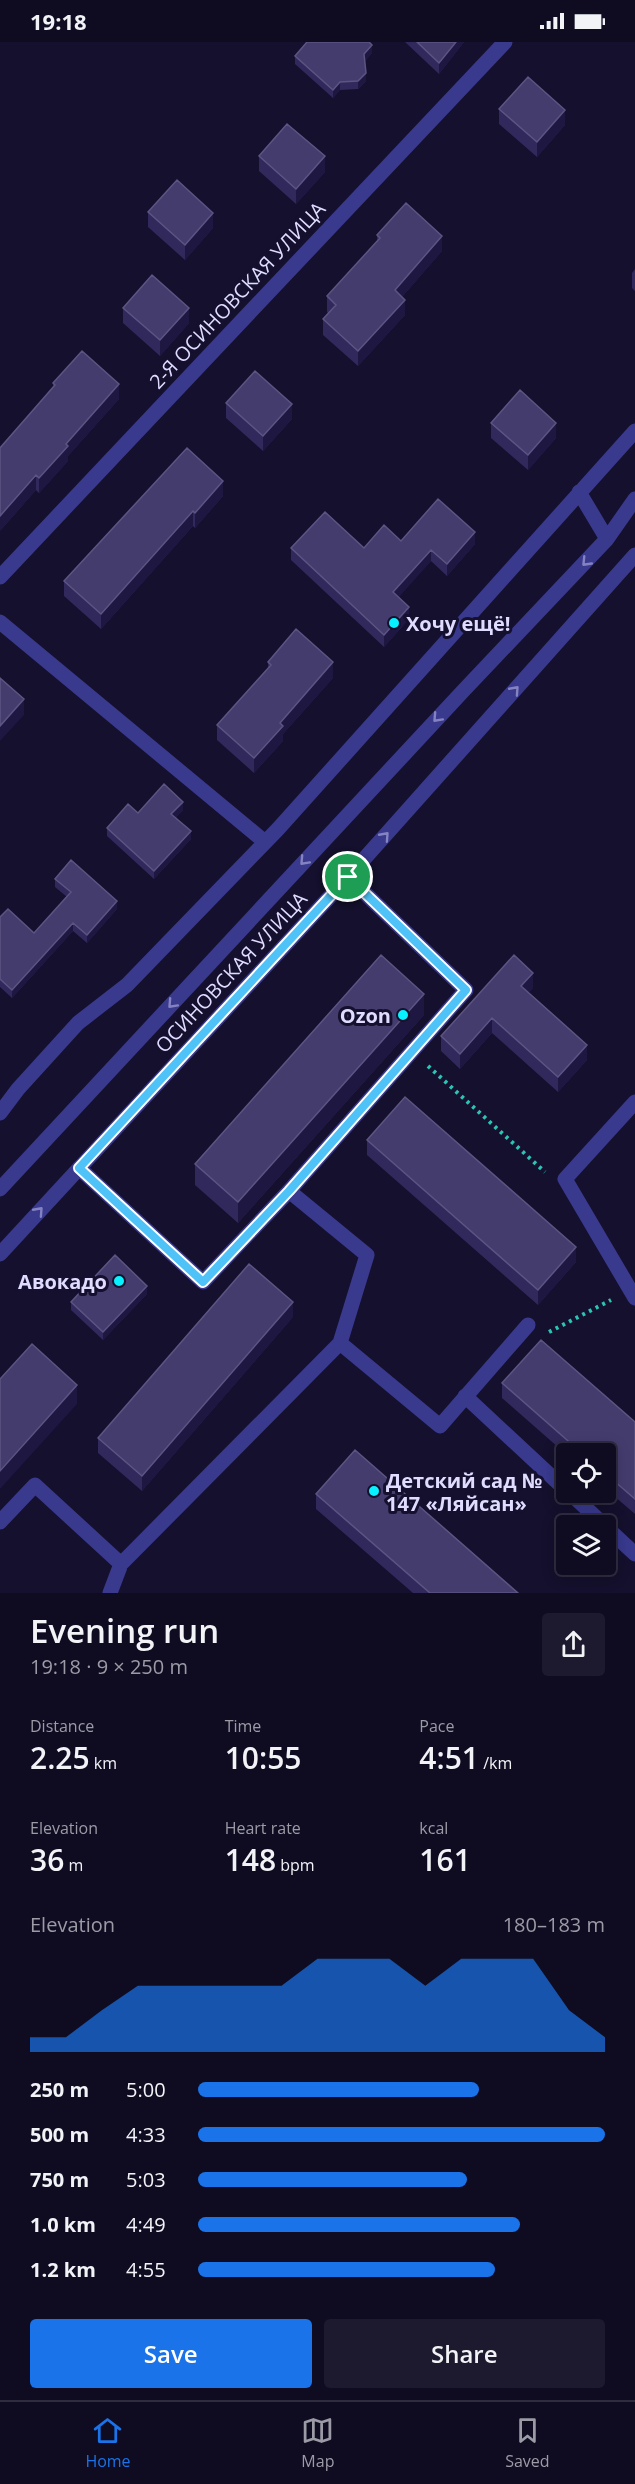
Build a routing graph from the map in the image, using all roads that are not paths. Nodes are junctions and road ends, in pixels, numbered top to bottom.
1 (505, 42) edge
2 (635, 431) edge
3 (579, 492) junction
4 (635, 500) edge
5 (607, 539) junction
6 (635, 555) edge
7 (0, 577) edge
8 (0, 622) edge
9 (265, 842) junction
10 (348, 877) junction
11 (635, 1102) edge
12 (0, 1113) edge
13 (79, 1168) junction
14 (0, 1189) edge
15 (289, 1191) junction
16 (0, 1254) edge
17 (633, 1294) edge
18 (528, 1325) road end
19 (340, 1343) junction
20 (465, 1396) junction
21 (556, 1481) edge
22 (580, 1503) edge
23 (593, 1515) edge
24 (0, 1522) edge
25 (616, 1536) edge
26 (635, 1554) edge
27 (121, 1564) junction
28 (110, 1593) edge

1 - 7 street, 2-Я ОСИНОВСКАЯ УЛИЦА
2 - 3 street
3 - 5 street
3 - 9 street
4 - 5 street, ОСИНОВСКАЯ УЛИЦА
5 -> 14 street, ОСИНОВСКАЯ УЛИЦА
10 -> 6 street, ОСИНОВСКАЯ УЛИЦА
8 - 9 street
9 - 12 street
10 - 13 street, ОСИНОВСКАЯ УЛИЦА
10 - 15 street
11 - 17 street
13 - 15 street
16 -> 13 street, ОСИНОВСКАЯ УЛИЦА
15 - 19 street
18 - 20 street
19 - 20 street
19 - 27 street
20 - 21 street
22 - 23 street
24 - 27 street
25 - 26 street
27 - 28 street

